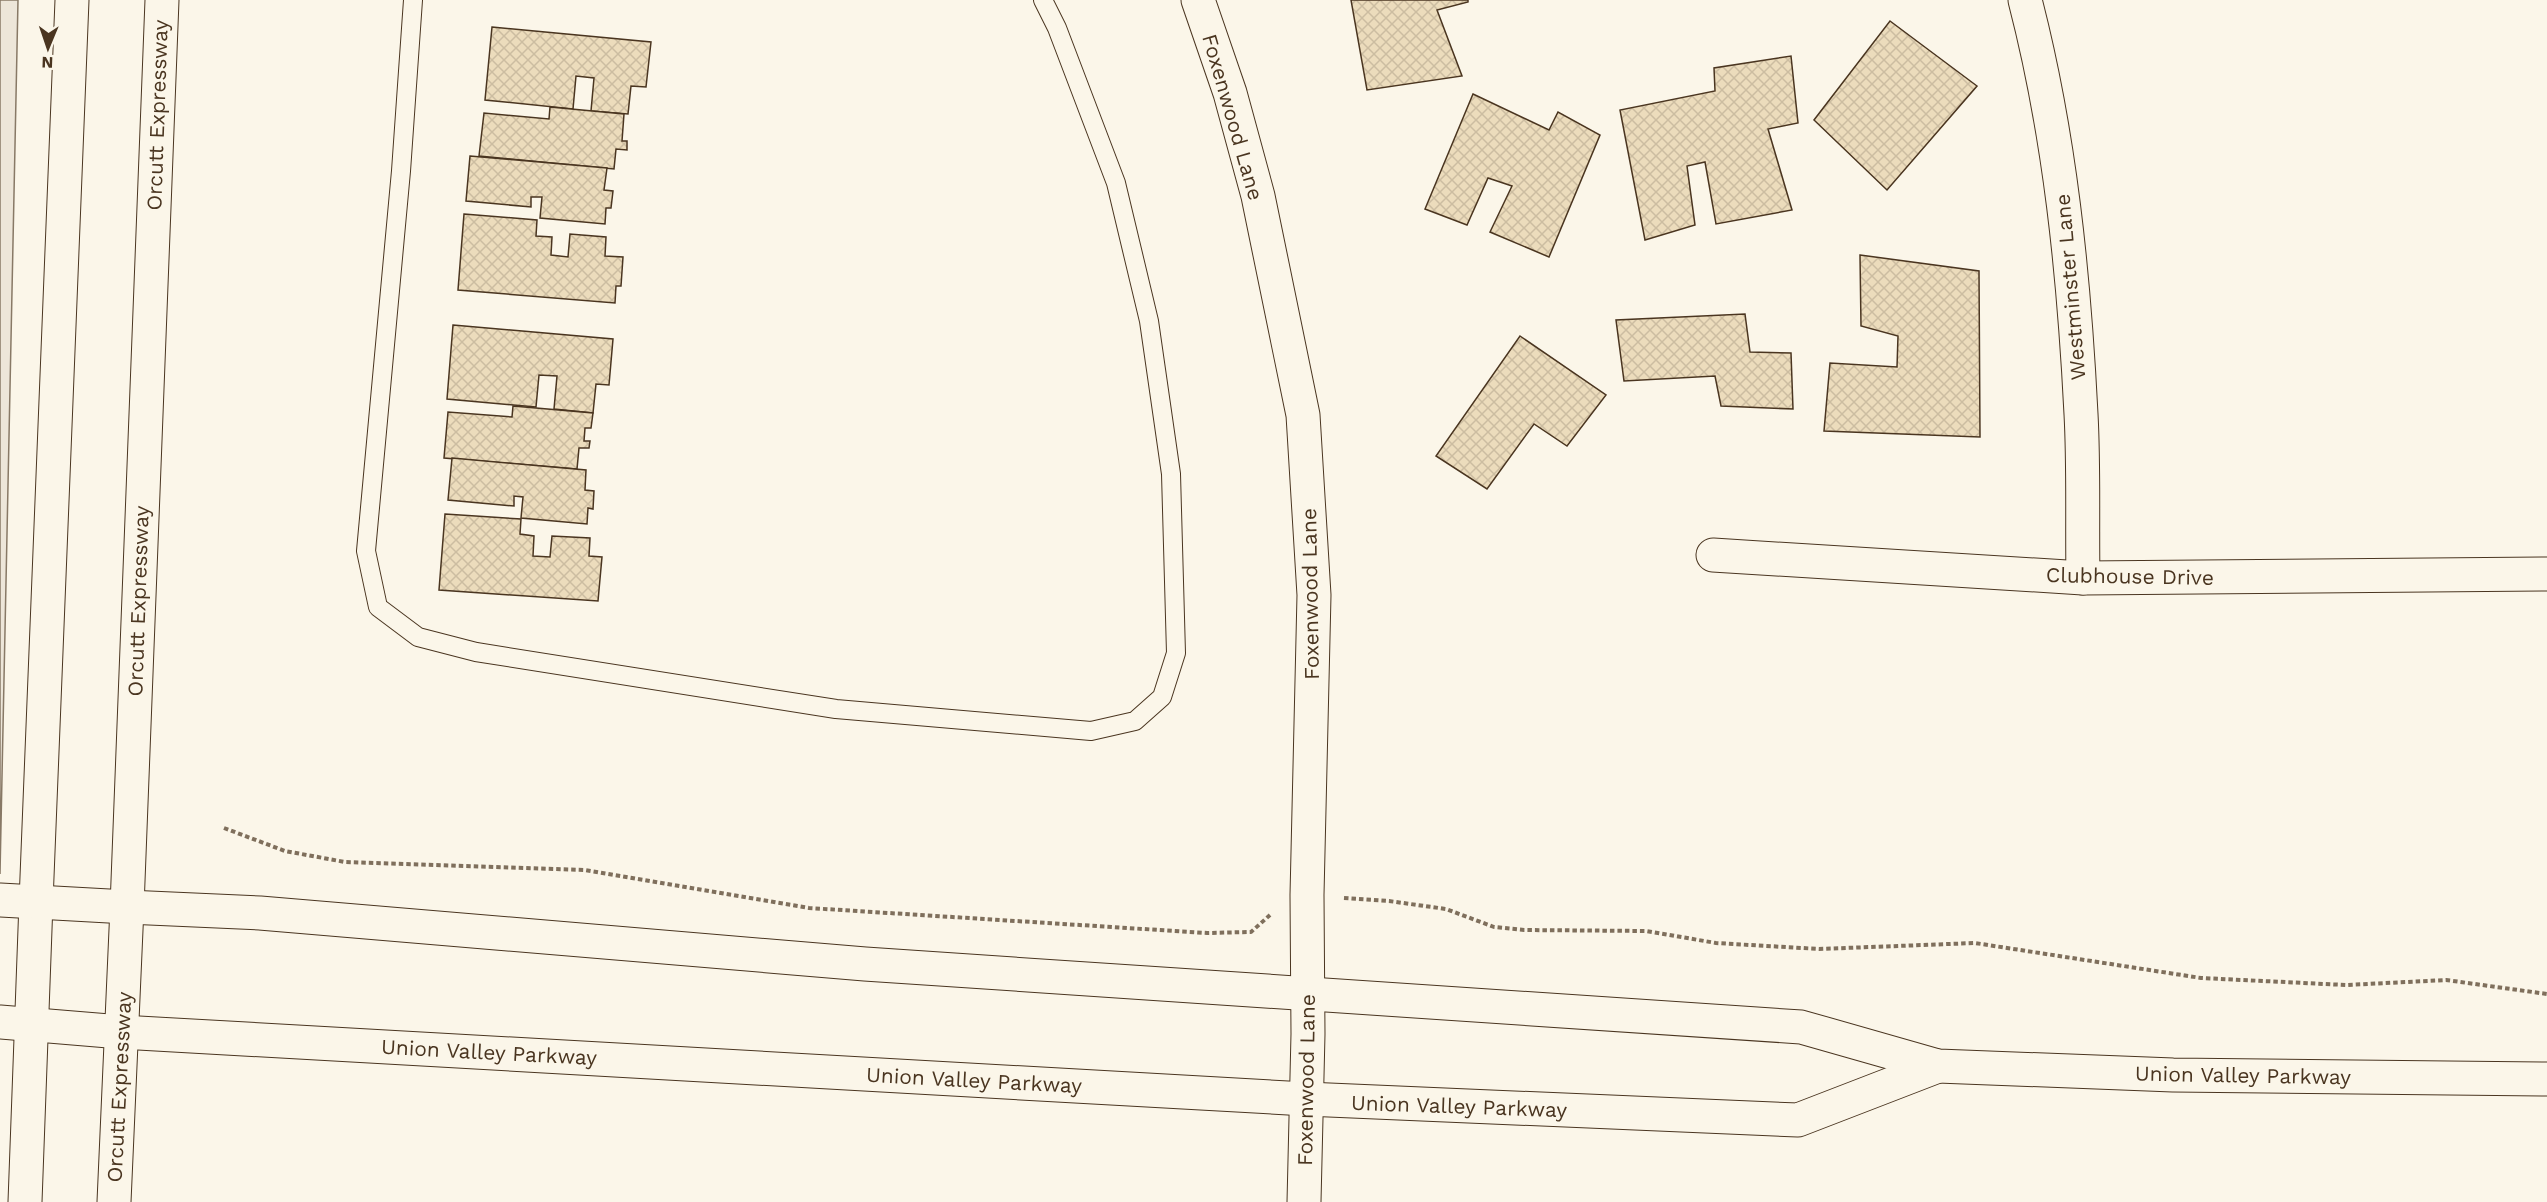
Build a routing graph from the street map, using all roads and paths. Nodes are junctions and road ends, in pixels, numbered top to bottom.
1 (72, 0) edge
2 (162, 0) edge
3 (413, 0) edge
4 (1043, 0) edge
5 (1198, 0) edge
6 (2025, 0) edge
7 (1713, 555) dead end
8 (2547, 574) edge
9 (2083, 578) junction
10 (225, 828) dead end
11 (1307, 895) junction
12 (0, 900) edge
13 (36, 902) junction
14 (127, 907) junction
15 (1308, 993) junction
16 (2547, 994) edge
17 (16, 1023) edge
18 (121, 1032) junction
19 (1938, 1066) junction
20 (2547, 1079) edge
21 (1306, 1099) junction
22 (25, 1202) edge
23 (114, 1202) edge
24 (1304, 1202) edge

1 - 13 main road
2 - 14 main road, Orcutt Expressway
3 - 4 lane
5 - 11 main road, Foxenwood Lane
6 - 9 main road, Westminster Lane
7 - 9 main road, Clubhouse Drive
8 - 9 main road, Clubhouse Drive
10 - 11 path
11 - 15 main road, Foxenwood Lane
11 - 16 path
12 - 13 main road, Union Valley Parkway
13 - 14 main road, Union Valley Parkway
13 - 17 main road
14 - 15 main road, Union Valley Parkway
14 - 18 main road, Orcutt Expressway
15 - 19 main road, Union Valley Parkway
15 - 21 main road, Foxenwood Lane
17 - 18 main road, Union Valley Parkway
17 - 22 main road
18 - 21 main road, Union Valley Parkway
18 - 23 main road, Orcutt Expressway
19 - 20 main road, Union Valley Parkway
19 - 21 main road, Union Valley Parkway
21 - 24 main road, Foxenwood Lane

